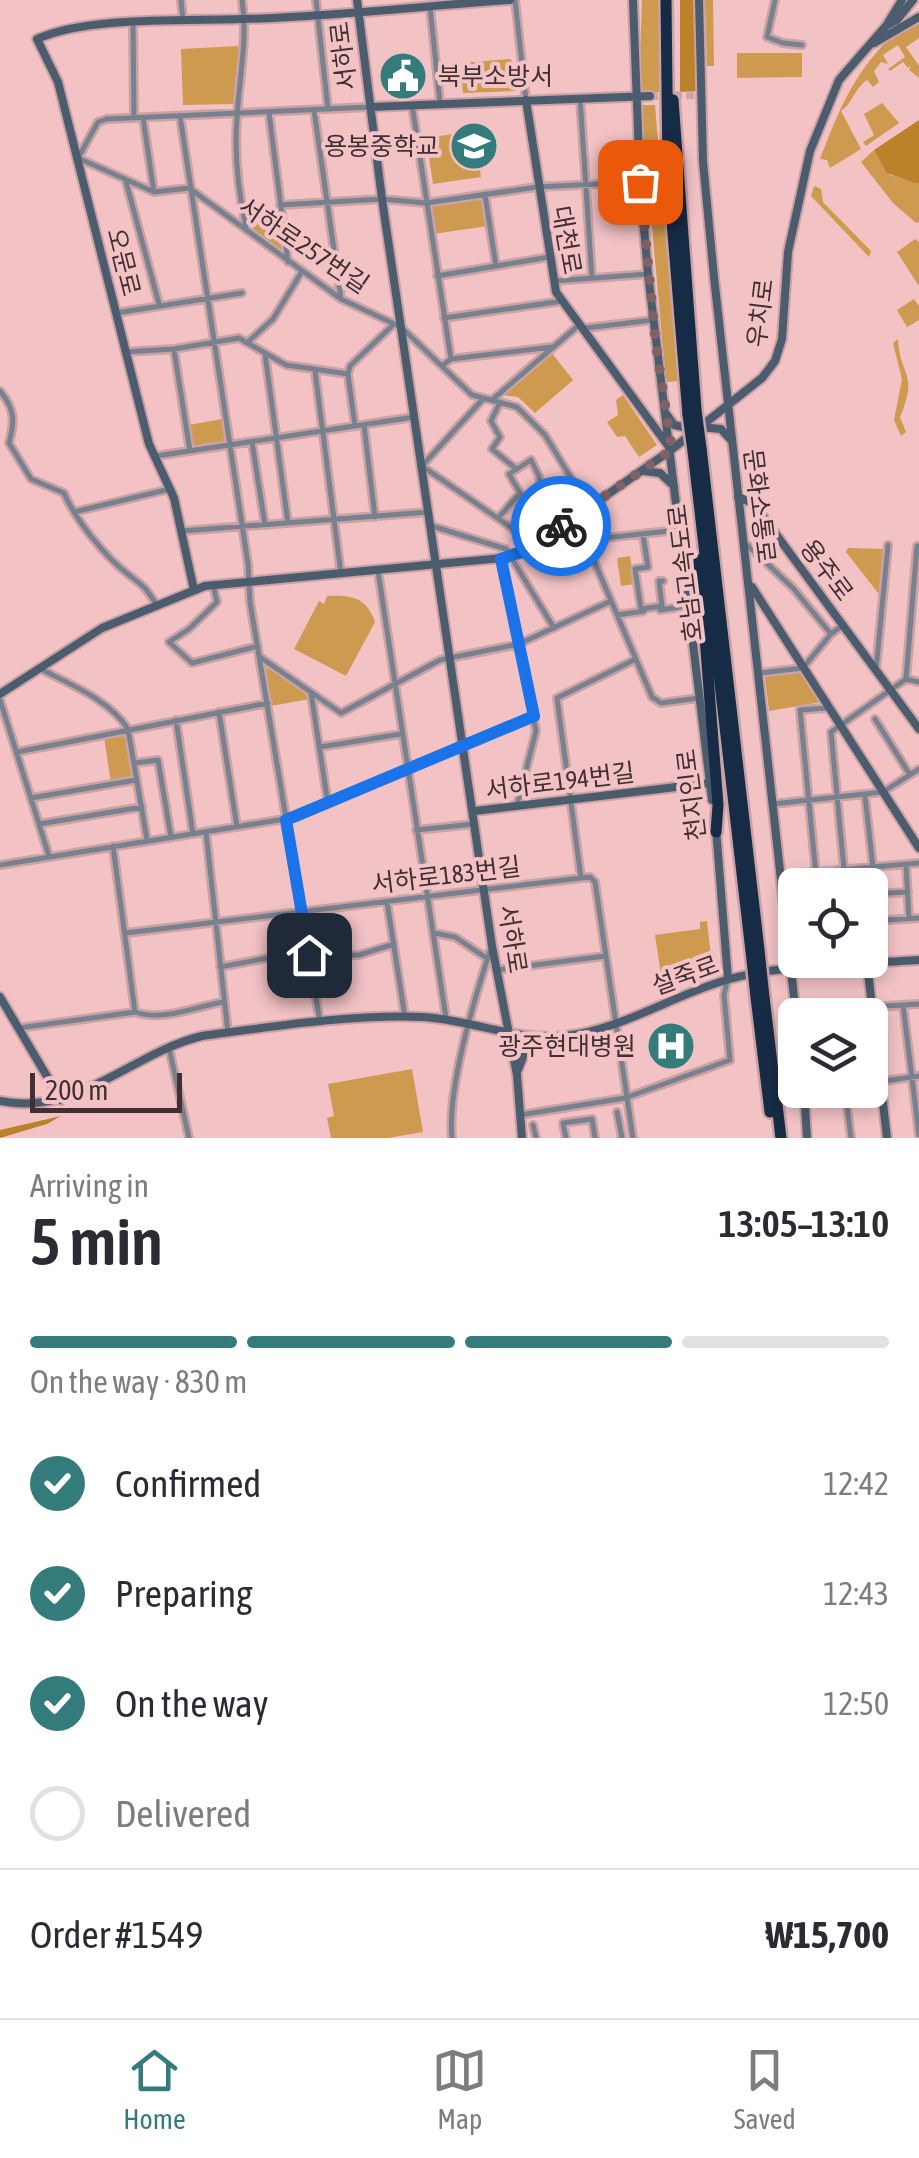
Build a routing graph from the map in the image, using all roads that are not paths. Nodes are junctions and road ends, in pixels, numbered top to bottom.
1 (180, 0) edge
2 (242, 0) edge
3 (316, 0) edge
4 (357, 0) edge
5 (513, 0) edge
6 (633, 0) edge
7 (666, 0) edge
8 (674, 0) edge
9 (699, 0) edge
10 (775, 0) edge
11 (902, 0) edge
12 (913, 0) edge
13 (481, 1) edge
14 (398, 4) edge
15 (430, 6) junction
16 (358, 11) junction
17 (319, 14) junction
18 (919, 17) edge
19 (245, 19) junction
20 (183, 20) junction
21 (133, 22) junction
22 (886, 26) junction
23 (802, 45) dead end
24 (870, 45) junction
25 (650, 96) tunnel mouth
26 (635, 97) junction
27 (580, 98) junction
28 (526, 100) junction
29 (440, 104) junction
30 (412, 105) junction
31 (370, 107) junction
32 (328, 108) junction
33 (314, 110) junction
34 (269, 113) junction
35 (237, 114) junction
36 (180, 116) junction
37 (134, 118) junction
38 (143, 118) junction
39 (78, 158) junction
40 (126, 180) junction
41 (640, 182) junction
42 (585, 184) junction
43 (537, 187) junction
44 (189, 188) junction
45 (154, 192) junction
46 (486, 195) junction
47 (382, 200) junction
48 (426, 203) junction
49 (328, 204) junction
50 (280, 205) junction
51 (247, 230) junction
52 (549, 257) junction
53 (288, 262) junction
54 (496, 266) junction
55 (302, 272) junction
56 (648, 274) junction
57 (437, 276) junction
58 (592, 278) junction
59 (554, 281) junction
60 (242, 293) dead end
61 (207, 298) junction
62 (341, 299) junction
63 (563, 301) junction
64 (159, 304) junction
65 (116, 313) junction
66 (444, 318) junction
67 (654, 320) junction
68 (397, 326) junction
69 (579, 326) junction
70 (249, 341) junction
71 (214, 342) junction
72 (552, 348) junction
73 (174, 349) junction
74 (126, 352) junction
75 (264, 354) junction
76 (451, 360) junction
77 (442, 364) junction
78 (315, 371) junction
79 (348, 374) junction
80 (0, 391) edge
81 (483, 399) junction
82 (496, 401) junction
83 (728, 405) junction
84 (665, 413) junction
85 (692, 413) junction
86 (414, 417) junction
87 (360, 425) junction
88 (699, 428) junction
89 (322, 431) junction
90 (276, 438) junction
91 (732, 441) junction
92 (252, 442) junction
93 (230, 445) junction
94 (672, 450) junction
95 (697, 450) junction
96 (190, 451) junction
97 (153, 456) junction
98 (422, 466) junction
99 (515, 468) junction
100 (639, 472) junction
101 (697, 481) junction
102 (170, 489) junction
103 (675, 489) junction
104 (738, 496) junction
105 (588, 506) junction
106 (74, 512) junction
107 (430, 512) junction
108 (576, 516) junction
109 (375, 517) junction
110 (498, 518) junction
111 (334, 519) junction
112 (288, 523) junction
113 (265, 525) junction
114 (242, 526) junction
115 (432, 526) junction
116 (559, 528) junction
117 (678, 530) junction
118 (182, 531) junction
119 (643, 535) junction
120 (586, 540) junction
121 (744, 542) junction
122 (536, 544) junction
123 (888, 545) dead end
124 (917, 546) edge
125 (512, 557) junction
126 (501, 559) junction
127 (437, 566) junction
128 (378, 571) junction
129 (341, 574) junction
130 (248, 581) junction
131 (663, 581) dead end
132 (750, 583) junction
133 (213, 584) junction
134 (194, 590) junction
135 (916, 594) edge
136 (611, 601) junction
137 (156, 604) junction
138 (686, 606) junction
139 (617, 614) junction
140 (844, 625) junction
141 (554, 628) junction
142 (831, 634) junction
143 (910, 642) junction
144 (919, 642) edge
145 (520, 644) junction
146 (258, 646) junction
147 (260, 657) junction
148 (450, 657) junction
149 (636, 659) junction
150 (39, 668) junction
151 (803, 668) junction
152 (876, 670) junction
153 (760, 672) junction
154 (906, 679) junction
155 (919, 682) edge
156 (393, 683) junction
157 (890, 690) junction
158 (311, 693) junction
159 (0, 697) edge
160 (699, 698) junction
161 (268, 702) junction
162 (829, 708) junction
163 (219, 712) junction
164 (534, 716) junction
165 (915, 716) edge
166 (875, 719) dead end
167 (176, 720) junction
168 (839, 724) junction
169 (128, 729) junction
170 (919, 729) edge
171 (401, 734) junction
172 (465, 746) junction
173 (320, 748) junction
174 (17, 752) junction
175 (134, 763) junction
176 (919, 769) edge
177 (407, 770) junction
178 (910, 775) junction
179 (137, 780) junction
180 (710, 783) junction
181 (883, 792) junction
182 (866, 796) junction
183 (31, 798) junction
184 (837, 798) junction
185 (570, 799) junction
186 (809, 800) junction
187 (328, 804) junction
188 (773, 804) junction
189 (517, 806) junction
190 (142, 807) junction
191 (475, 811) junction
192 (286, 820) junction
193 (39, 824) junction
194 (476, 824) junction
195 (238, 827) junction
196 (416, 830) junction
197 (206, 832) junction
198 (716, 832) junction
199 (194, 834) junction
200 (172, 837) junction
201 (147, 841) junction
202 (113, 846) junction
203 (919, 848) edge
204 (49, 856) junction
205 (919, 863) edge
206 (906, 865) junction
207 (0, 866) edge
208 (872, 867) junction
209 (780, 868) edge
210 (816, 868) edge
211 (844, 868) edge
212 (858, 868) edge
213 (581, 878) junction
214 (485, 890) junction
215 (908, 892) junction
216 (888, 893) edge
217 (428, 897) junction
218 (387, 902) junction
219 (302, 912) junction
220 (909, 918) junction
221 (919, 918) edge
222 (888, 920) edge
223 (216, 922) junction
224 (126, 933) junction
225 (434, 933) junction
226 (394, 944) junction
227 (492, 946) junction
228 (755, 951) junction
229 (309, 955) junction
230 (604, 956) junction
231 (488, 959) junction
232 (919, 960) edge
233 (888, 962) edge
234 (220, 967) junction
235 (497, 970) junction
236 (778, 971) edge
237 (728, 979) junction
238 (0, 997) edge
239 (224, 1002) junction
240 (918, 1004) edge
241 (904, 1005) junction
242 (888, 1006) edge
243 (136, 1012) junction
244 (405, 1017) junction
245 (446, 1019) junction
246 (614, 1022) junction
247 (320, 1023) junction
248 (469, 1023) junction
249 (19, 1028) junction
250 (508, 1030) junction
251 (228, 1033) junction
252 (540, 1036) junction
253 (169, 1048) junction
254 (516, 1074) junction
255 (916, 1076) edge
256 (888, 1080) edge
257 (626, 1098) junction
258 (60, 1100) junction
259 (0, 1101) edge
260 (805, 1108) edge
261 (847, 1108) edge
262 (883, 1108) edge
263 (617, 1112) dead end
264 (520, 1115) junction
265 (533, 1125) dead end
266 (919, 1135) edge
267 (189, 1138) edge
268 (452, 1138) edge
269 (522, 1138) edge
270 (536, 1138) edge
271 (566, 1138) edge
272 (595, 1138) edge
273 (622, 1138) edge
274 (633, 1138) edge
275 (777, 1138) edge
276 (807, 1138) edge
277 (850, 1138) edge
278 (887, 1138) edge

1 - 20 street
2 - 19 street
3 - 17 street
4 - 16 street, 서하로
5 - 13 street
5 - 28 street, 대천로
6 - 26 street, 천지인로
7 - 85 highway, 호남고속도로
8 - 85 highway, 호남고속도로
9 - 83 street, 문화소통로
10 - 23 street
11 - 22 street, 우치로
12 - 22 street, 우치로
13 - 15 street
14 - 15 street
14 - 16 street
15 - 29 street
16 - 17 street
16 - 31 street, 서하로
17 - 19 street
17 - 32 street
18 - 24 street
19 - 20 street
19 - 35 street
20 - 21 street
21 - 37 street
21 - 39 street, 오문로
22 - 24 street, 우치로
24 - 83 street, 우치로
25 - 26 street, 서하로
26 - 27 street, 서하로
26 - 41 street, 천지인로
27 - 28 street, 서하로
27 - 42 street
28 - 29 street, 서하로
28 - 43 street, 대천로
29 - 30 street, 서하로
30 - 31 street, 서하로
30 - 48 street
31 - 32 street
31 - 47 street, 서하로
32 - 33 street
33 - 34 street
33 - 49 street
34 - 35 street
34 - 50 street
35 - 36 street
35 - 51 street
36 - 38 street
36 - 44 street
37 - 38 street
37 - 39 street
38 - 45 street
39 - 40 street
39 - 65 street, 오문로
40 - 45 street
40 - 64 street
41 - 42 street
41 - 56 street, 천지인로
42 - 43 street
42 - 58 street
43 - 46 street
43 - 52 street, 대천로
44 - 45 street
44 - 51 street, 서하로257번길
44 - 61 street
46 - 48 street
46 - 54 street
47 - 48 street
47 - 49 street
47 - 68 street, 서하로
48 - 57 street
49 - 50 street
49 - 62 street
50 - 53 street
51 - 53 street, 서하로257번길
52 - 54 street
52 - 59 street, 대천로
53 - 55 street, 서하로257번길
54 - 57 street
55 - 62 street, 서하로257번길
55 - 70 street
56 - 58 street
56 - 67 street, 천지인로
57 - 66 street
58 - 59 street
59 - 63 street, 대천로
60 - 61 street
61 - 64 street
61 - 71 street
62 - 68 street, 서하로257번길
63 - 66 street
63 - 69 street, 대천로
64 - 65 street
65 - 74 street, 오문로
66 - 76 street
67 - 69 street
67 - 84 street, 천지인로
68 - 77 street, 서하로257번길
68 - 79 street
68 - 86 street, 서하로
69 - 72 street
69 - 94 street, 대천로
70 - 71 street
70 - 75 street
71 - 73 street
71 - 93 street
72 - 76 street
72 - 82 street
73 - 74 street
73 - 96 street
74 - 97 street, 오문로
75 - 78 street
75 - 90 street
76 - 77 street
77 - 81 street, 서하로257번길
78 - 79 street
78 - 89 street
79 - 87 street
80 - 106 street
81 - 82 street
81 - 98 street
82 - 99 street
82 - 105 street
83 - 88 street, 우치로
83 - 91 street, 문화소통로
84 - 88 street
84 - 94 street, 천지인로
85 - 95 highway, 호남고속도로, bridge
86 - 87 street
86 - 98 street, 서하로
87 - 89 street
87 - 109 street
88 - 91 street
88 - 94 street, 우치로
89 - 90 street
89 - 111 street
90 - 92 street
90 - 112 street
91 - 104 street, 문화소통로
92 - 93 street
92 - 113 street
93 - 96 street
93 - 114 street
94 - 100 street, 우치로
94 - 103 street, 천지인로
95 - 101 highway, 호남고속도로
95 - 228 highway, 호남고속도로
96 - 97 street
97 - 102 street, 오문로
98 - 107 street, 서하로
98 - 110 street
99 - 110 street
99 - 116 street
100 - 103 street
100 - 105 street, 우치로
101 - 198 highway
101 - 228 highway, 호남고속도로
102 - 106 street
102 - 118 street, 오문로
103 - 117 street, 천지인로
104 - 121 street, 문화소통로
104 - 140 street, 용주로
105 - 108 street, 우치로
106 - 137 street
107 - 109 street
107 - 115 street, 서하로
108 - 116 street, 우치로
108 - 120 street
109 - 111 street
110 - 122 street
111 - 112 street
111 - 129 street
112 - 113 street
113 - 114 street
114 - 118 street
114 - 130 street
115 - 125 street
115 - 127 street, 서하로
116 - 122 street, 우치로
117 - 119 street
117 - 138 street, 천지인로
118 - 134 street, 오문로
119 - 120 street
119 - 131 street
120 - 136 street
121 - 132 street, 문화소통로
121 - 142 street, 용주로
122 - 125 street, 우치로
123 - 152 street
124 - 135 street
125 - 126 street, 우치로
125 - 141 street
126 - 127 street, 우치로
126 - 145 street
127 - 128 street, 우치로
127 - 148 street, 서하로
128 - 129 street, 우치로
128 - 156 street
129 - 130 street, 우치로
130 - 133 street, 우치로
130 - 146 street
132 - 151 street
132 - 153 street, 문화소통로
133 - 134 street, 우치로
133 - 146 street
134 - 137 street, 우치로
135 - 143 street
136 - 139 street
136 - 141 street
137 - 150 street, 우치로
138 - 139 street
138 - 160 street, 천지인로
139 - 149 street
140 - 142 street, 용주로
140 - 152 street, 용주로
141 - 145 street
142 - 151 street
143 - 144 street
143 - 154 street
145 - 148 street
145 - 164 street
146 - 147 street
147 - 158 street
147 - 161 street
148 - 156 street
148 - 172 street, 서하로
149 - 160 street
149 - 185 street
150 - 159 street, 우치로
150 - 169 street
151 - 153 street
151 - 162 street
152 - 157 street, 용주로
153 - 188 street, 문화소통로
154 - 155 street
154 - 157 street
156 - 158 street
156 - 171 street
157 - 165 street, 용주로
157 - 168 street
158 - 173 street
159 - 174 street
160 - 180 street, 천지인로
161 - 163 street
161 - 192 street
162 - 168 street
162 - 186 street
163 - 167 street
163 - 195 street
164 - 172 street
164 - 189 street
165 - 170 street, 용주로
166 - 178 street
167 - 169 street
167 - 199 street
168 - 181 street
168 - 184 street
169 - 174 street
169 - 175 street
171 - 173 street
171 - 177 street
172 - 177 street
172 - 191 street, 서하로
173 - 187 street
174 - 183 street
175 - 179 street
175 - 200 street
176 - 178 street
177 - 187 street
177 - 196 street
178 - 181 street
179 - 183 street
179 - 190 street
180 - 185 street, 서하로194번길
180 - 198 street, 천지인로
181 - 182 street
181 - 203 street
182 - 184 street
182 - 208 street
183 - 193 street
184 - 186 street
184 - 211 street
185 - 189 street, 서하로194번길
185 - 213 street
186 - 188 street
186 - 210 street
187 - 192 street
188 - 209 street, 문화소통로
189 - 191 street, 서하로194번길
190 - 193 street
190 - 201 street
191 - 194 street, 서하로
192 - 195 street
192 - 219 street
193 - 204 street
194 - 196 street
194 - 214 street, 서하로
195 - 197 street
196 - 217 street
197 - 199 street
197 - 223 street
198 - 237 street, 천지인로
199 - 200 street
200 - 201 street
201 - 202 street
202 - 204 street
202 - 224 street
204 - 207 street
205 - 206 street
206 - 208 street
206 - 215 street
208 - 212 street
213 - 214 street, 서하로183번길
213 - 230 street
214 - 217 street, 서하로183번길
214 - 227 street, 서하로
215 - 216 street
215 - 220 street
217 - 218 street, 서하로183번길
217 - 225 street
218 - 219 street, 서하로183번길
218 - 226 street
219 - 223 street, 서하로183번길
219 - 229 street
220 - 221 street
220 - 222 street
223 - 224 street, 서하로183번길
223 - 234 street
224 - 243 street
225 - 231 street
225 - 245 street
226 - 229 street
226 - 244 street
227 - 231 street
227 - 235 street, 서하로
228 - 275 highway, 호남고속도로, bridge
229 - 234 street
229 - 247 street
230 - 235 street
230 - 246 street
231 - 248 street
232 - 233 street, 설죽로
234 - 239 street
235 - 250 street, 서하로
236 - 237 street, 설죽로
237 - 246 street, 설죽로
237 - 257 street
238 - 249 street
239 - 243 street
239 - 251 street
240 - 241 street
241 - 242 street
241 - 255 street
243 - 249 street
244 - 245 street, 설죽로
244 - 247 street, 설죽로
245 - 248 street, 설죽로
246 - 252 street, 설죽로
246 - 257 street
247 - 251 street, 설죽로
248 - 250 street, 설죽로
248 - 268 street
249 - 258 street
250 - 252 street, 설죽로
250 - 254 street, 서하로
251 - 253 street, 설죽로
252 - 254 street
253 - 258 street, 설죽로
253 - 267 street
254 - 264 street, 서하로
255 - 256 street
255 - 266 street
257 - 264 street
257 - 274 street
258 - 259 street, 설죽로
260 - 276 street
261 - 277 street
262 - 278 street
263 - 273 street
264 - 269 street, 서하로
265 - 270 street
271 - 272 street

